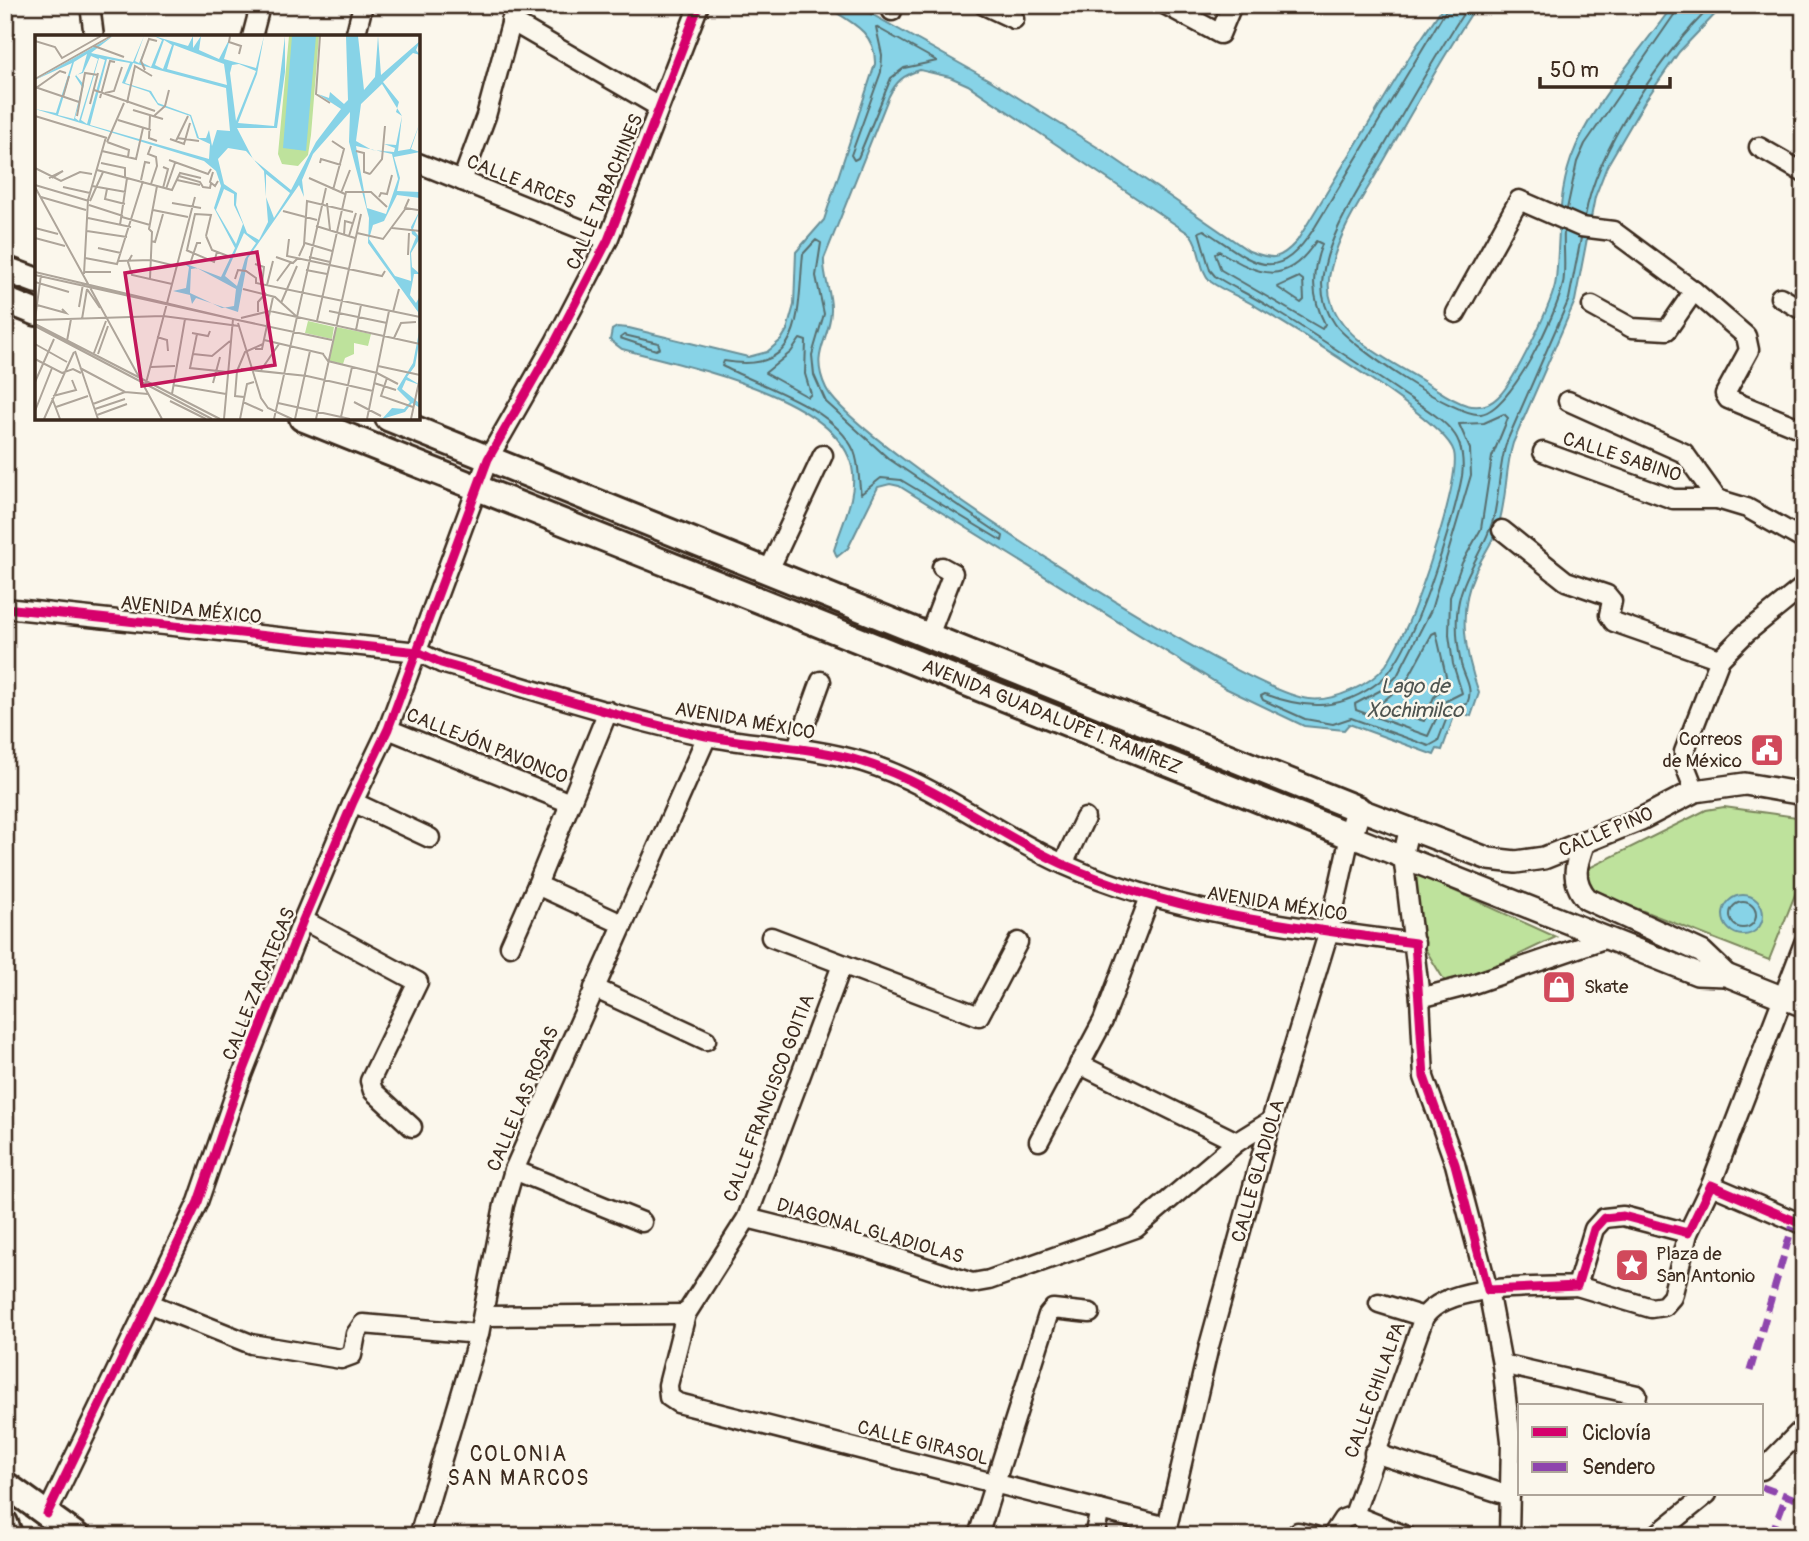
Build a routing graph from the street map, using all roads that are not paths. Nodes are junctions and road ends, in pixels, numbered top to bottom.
1 (90, 5) edge
2 (363, 5) edge
3 (984, 5) edge
4 (1167, 5) edge
5 (1232, 5) edge
6 (693, 7) edge
7 (514, 13) edge
8 (258, 14) dead end
9 (1014, 19) dead end
10 (94, 35) edge
11 (253, 35) edge
12 (356, 35) edge
13 (659, 107) junction
14 (1759, 147) dead end
15 (420, 164) edge
16 (1804, 173) edge
17 (462, 181) junction
18 (608, 240) junction
19 (5, 269) edge
20 (35, 280) edge
21 (1694, 291) junction
22 (1780, 297) dead end
23 (5, 300) edge
24 (1592, 306) dead end
25 (1804, 311) edge
26 (35, 312) edge
27 (1456, 313) dead end
28 (1569, 401) dead end
29 (307, 420) edge
30 (393, 420) edge
31 (1804, 430) edge
32 (1543, 452) dead end
33 (823, 455) dead end
34 (488, 459) junction
35 (476, 488) junction
36 (1717, 499) junction
37 (1502, 530) dead end
38 (1804, 540) edge
39 (942, 567) dead end
40 (768, 572) junction
41 (1804, 586) edge
42 (5, 608) edge
43 (928, 638) junction
44 (418, 652) junction
45 (1720, 659) junction
46 (821, 681) dead end
47 (608, 711) junction
48 (388, 729) junction
49 (708, 736) junction
50 (797, 747) junction
51 (1695, 791) junction
52 (1804, 794) edge
53 (353, 802) junction
54 (570, 803) junction
55 (1357, 809) junction
56 (1085, 818) dead end
57 (1409, 829) junction
58 (1350, 836) junction
59 (430, 838) dead end
60 (1584, 842) junction
61 (1403, 855) junction
62 (1063, 864) junction
63 (537, 886) junction
64 (1150, 897) junction
65 (303, 920) junction
66 (622, 924) junction
67 (1329, 931) junction
68 (771, 937) dead end
69 (1604, 939) junction
70 (1018, 942) dead end
71 (1415, 943) junction
72 (1804, 943) edge
73 (510, 946) dead end
74 (842, 965) junction
75 (1726, 975) junction
76 (594, 988) junction
77 (1420, 998) junction
78 (1782, 998) junction
79 (1804, 1006) edge
80 (706, 1040) dead end
81 (1079, 1064) junction
82 (1271, 1121) junction
83 (412, 1127) dead end
84 (1039, 1141) dead end
85 (1237, 1142) junction
86 (514, 1170) junction
87 (1711, 1185) junction
88 (747, 1218) junction
89 (642, 1222) dead end
90 (1804, 1225) edge
91 (1688, 1233) junction
92 (1577, 1286) junction
93 (1488, 1290) junction
94 (1379, 1303) dead end
95 (151, 1304) junction
96 (1090, 1313) dead end
97 (686, 1314) junction
98 (483, 1317) junction
99 (1424, 1317) junction
100 (479, 1335) junction
101 (1502, 1364) junction
102 (669, 1397) joint
103 (1635, 1401) edge
104 (1804, 1427) edge
105 (1516, 1441) edge
106 (1374, 1453) junction
107 (1764, 1468) edge
108 (993, 1482) junction
109 (5, 1484) edge
110 (1510, 1496) junction
111 (1705, 1496) edge
112 (1100, 1510) junction
113 (47, 1514) junction
114 (1354, 1515) junction
115 (5, 1523) edge
116 (1166, 1531) edge
117 (10, 1536) edge
118 (77, 1536) edge
119 (419, 1536) edge
120 (978, 1536) edge
121 (1094, 1536) edge
122 (1332, 1536) edge
123 (1406, 1536) edge
124 (1509, 1536) edge
125 (1655, 1536) edge

1 - 10 street
2 - 12 street
3 - 9 street
4 - 5 street
6 - 13 street, CALLE TABACHINES
7 - 13 street
7 - 17 street
8 - 11 street
13 - 18 street, CALLE TABACHINES
14 - 16 street
15 - 17 street, CALLE ARCES
17 - 18 street, CALLE ARCES
18 - 34 street, CALLE TABACHINES
19 - 20 main road
21 - 24 street
21 - 27 street
21 - 31 street
22 - 25 street
23 - 26 main road
28 - 36 street
29 - 35 main road, AVENIDA GUADALUPE I. RAMÍREZ
30 - 34 main road, AVENIDA GUADALUPE I. RAMÍREZ
32 - 36 street, CALLE SABINO
33 - 40 street
34 - 35 street, CALLE ZACATECAS
34 - 40 main road, AVENIDA GUADALUPE I. RAMÍREZ
35 - 44 street, CALLE ZACATECAS
35 - 58 main road, AVENIDA GUADALUPE I. RAMÍREZ
36 - 38 street, CALLE SABINO
37 - 45 street
39 - 43 street
40 - 43 main road, AVENIDA GUADALUPE I. RAMÍREZ
41 - 45 street
42 - 44 street, AVENIDA MÉXICO
43 - 55 main road, AVENIDA GUADALUPE I. RAMÍREZ
44 - 47 street, AVENIDA MÉXICO
44 - 48 street, CALLE ZACATECAS
45 - 51 street
46 - 50 street
47 - 49 street, AVENIDA MÉXICO
47 - 54 street
48 - 53 street, CALLE ZACATECAS
48 - 54 street, CALLEJÓN PAVONCO
49 - 50 street, AVENIDA MÉXICO
49 - 66 street, CALLE LAS ROSAS
50 - 62 street, AVENIDA MÉXICO
51 - 52 street, CALLE PINO
51 - 60 street, CALLE PINO
53 - 59 street
53 - 65 street, CALLE ZACATECAS
54 - 63 street
55 - 57 street, AVENIDA GUADALUPE I. RAMÍREZ
55 - 58 main road, CALLE GLADIOLA
56 - 62 street
57 - 60 street, CALLE PINO
57 - 61 street
58 - 61 street, AVENIDA GUADALUPE I. RAMÍREZ
58 - 67 street, CALLE GLADIOLA
60 - 75 street
61 - 69 street, AVENIDA GUADALUPE I. RAMÍREZ
61 - 71 street
62 - 64 street, AVENIDA MÉXICO
63 - 66 street
63 - 73 street
64 - 67 street, AVENIDA MÉXICO
64 - 81 street
65 - 83 street
65 - 95 street, CALLE ZACATECAS
66 - 76 street, CALLE LAS ROSAS
67 - 71 street, AVENIDA MÉXICO
67 - 82 street, CALLE GLADIOLA
68 - 74 street
69 - 75 street, AVENIDA GUADALUPE I. RAMÍREZ
69 - 77 street
70 - 74 street
71 - 77 street
72 - 78 street
74 - 88 street, CALLE FRANCISCO GOITIA
75 - 78 street, AVENIDA GUADALUPE I. RAMÍREZ
76 - 80 street
76 - 86 street, CALLE LAS ROSAS
77 - 93 street
78 - 79 street, AVENIDA GUADALUPE I. RAMÍREZ
78 - 87 street
81 - 84 street
81 - 85 street
82 - 85 street, DIAGONAL GLADIOLAS
82 - 116 street, CALLE GLADIOLA
85 - 88 street, DIAGONAL GLADIOLAS
86 - 89 street
86 - 98 street, CALLE LAS ROSAS
87 - 90 street
87 - 91 street
88 - 97 street, CALLE FRANCISCO GOITIA
91 - 92 street
91 - 92 street, CALLE CHILALPA
92 - 93 street, CALLE CHILALPA
93 - 99 street, CALLE CHILALPA
93 - 101 street
94 - 99 street
95 - 100 street
95 - 113 street, CALLE ZACATECAS
96 - 108 street
97 - 98 street
97 - 102 street, CALLE FRANCISCO GOITIA
98 - 100 street, CALLE LAS ROSAS
99 - 106 street, CALLE CHILALPA
100 - 119 street, CALLE LAS ROSAS
101 - 103 street
101 - 105 street
102 - 108 street, CALLE GIRASOL
104 - 107 street
105 - 110 street
106 - 110 street
106 - 114 street, CALLE CHILALPA
108 - 112 street, CALLE GIRASOL
108 - 120 street
109 - 113 main road
110 - 124 street
111 - 125 street
112 - 116 street, CALLE GIRASOL
112 - 121 street
113 - 118 main road
114 - 122 street, CALLE CHILALPA
114 - 123 street
115 - 117 main road

